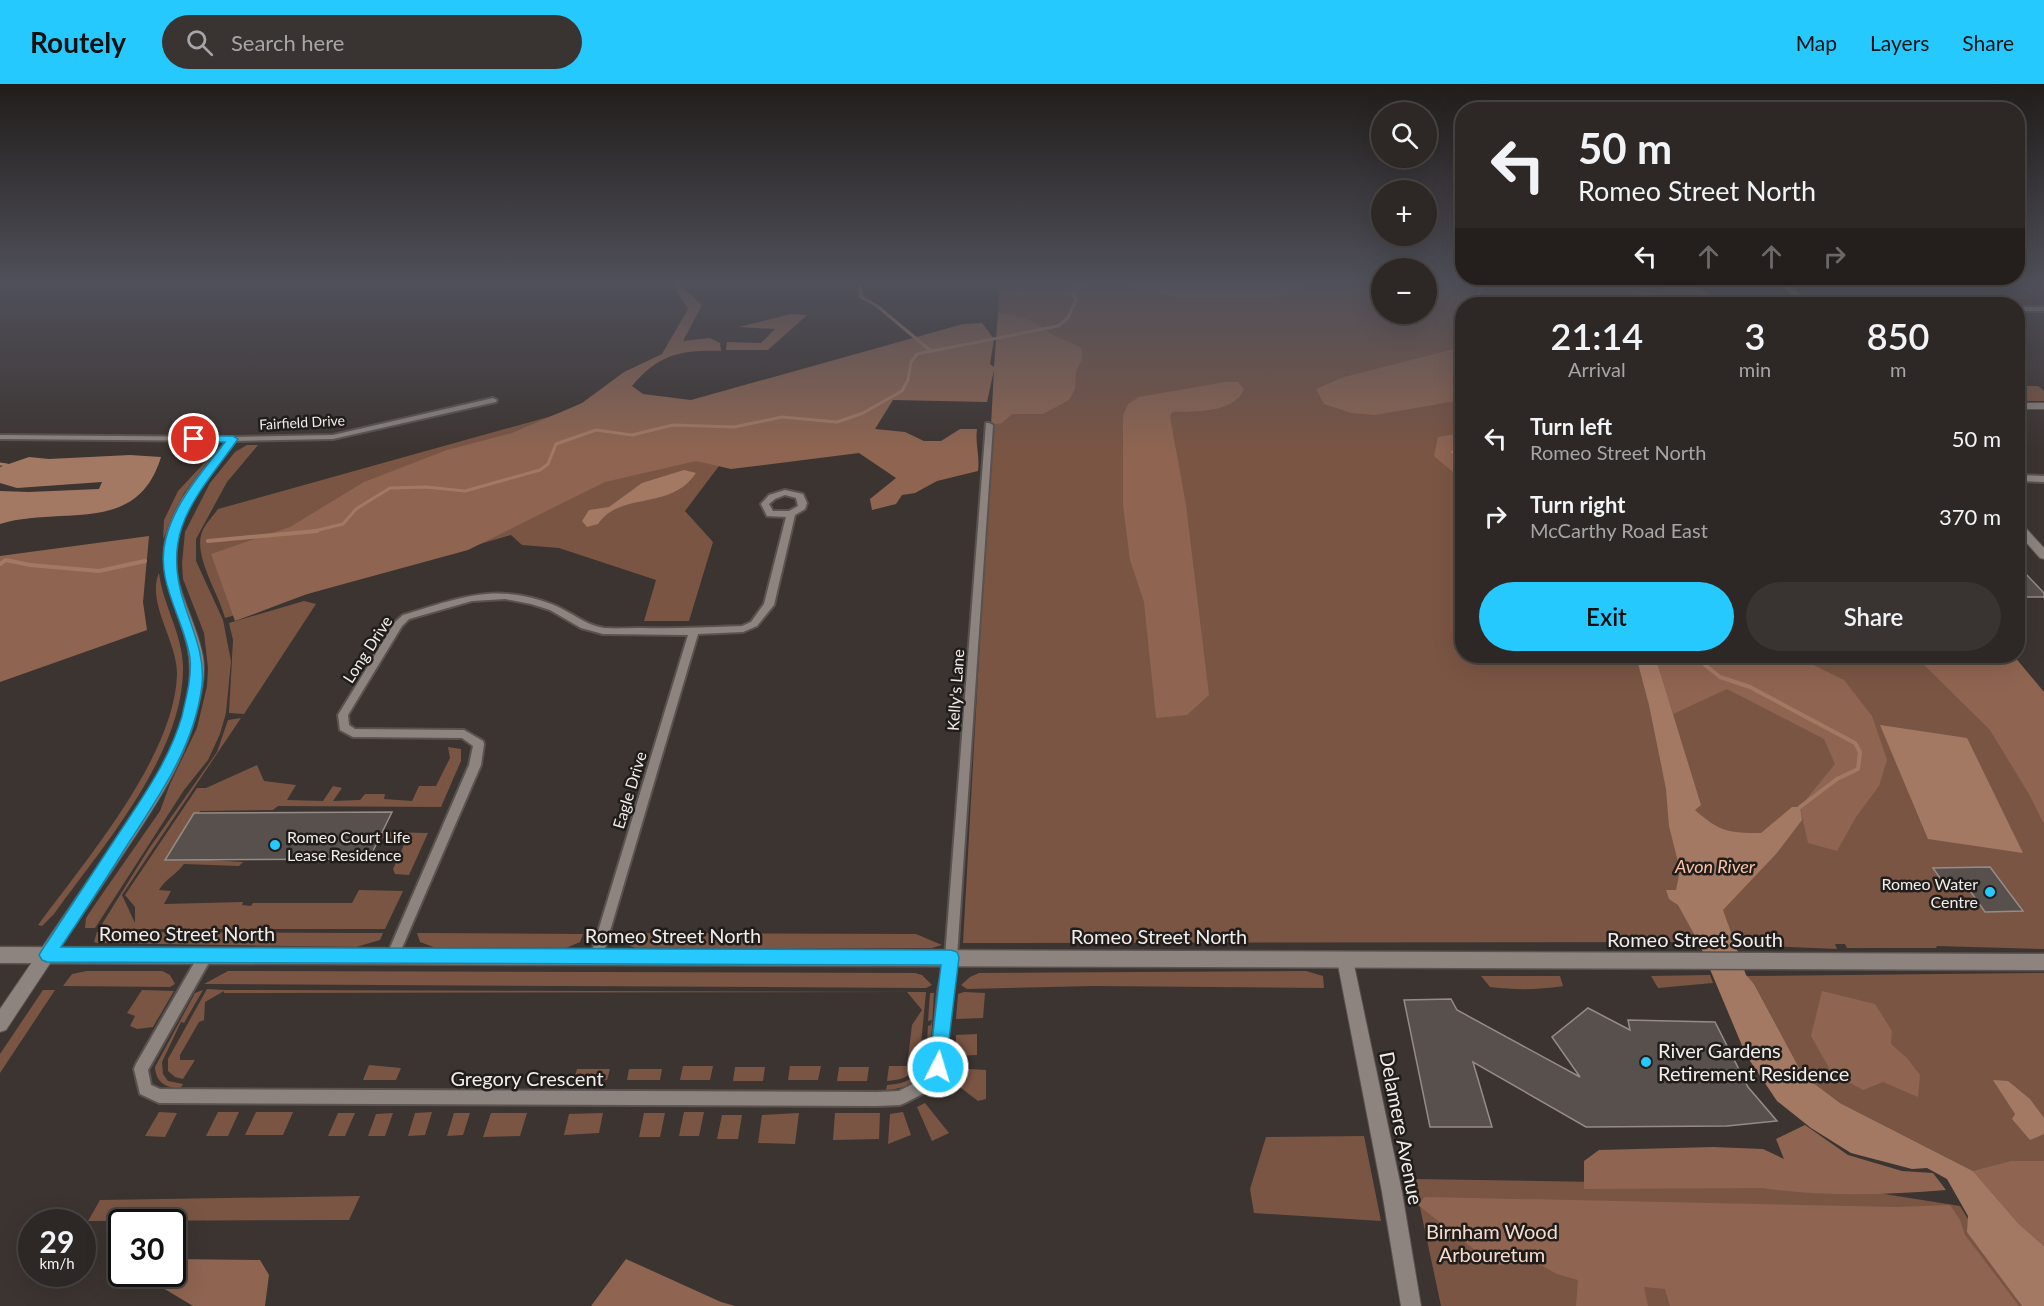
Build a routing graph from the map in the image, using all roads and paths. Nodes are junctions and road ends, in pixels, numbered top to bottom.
1 (493, 400) dead end
2 (2025, 406) edge
3 (2044, 406) edge
4 (989, 425) dead end
5 (0, 437) edge
6 (233, 439) junction
7 (2025, 478) edge
8 (2044, 478) edge
9 (791, 514) dead end
10 (2025, 535) edge
11 (2044, 555) edge
12 (694, 632) junction
13 (47, 955) junction
14 (206, 955) junction
15 (0, 956) edge
16 (392, 957) junction
17 (951, 957) junction
18 (596, 958) junction
19 (1345, 960) junction
20 (2044, 962) edge
21 (0, 1024) edge
22 (1411, 1306) edge

1 - 6 street, Fairfield Drive
2 - 3 street
4 - 17 street, Kelly's Lane
5 - 6 street, Fairfield Drive
6 - 13 street
7 - 8 street
9 - 12 street, Long Drive
10 - 11 street
12 - 16 street, Long Drive
12 - 18 street, Eagle Drive
13 - 14 main road, Romeo Street North
13 - 15 main road, Romeo Street North
13 - 21 street
14 - 16 main road, Romeo Street North
14 - 17 street, Gregory Crescent
16 - 18 main road, Romeo Street North
17 - 18 main road, Romeo Street North
17 - 19 main road, Romeo Street North
19 - 20 main road, Romeo Street South
19 - 22 street, Delamere Avenue

